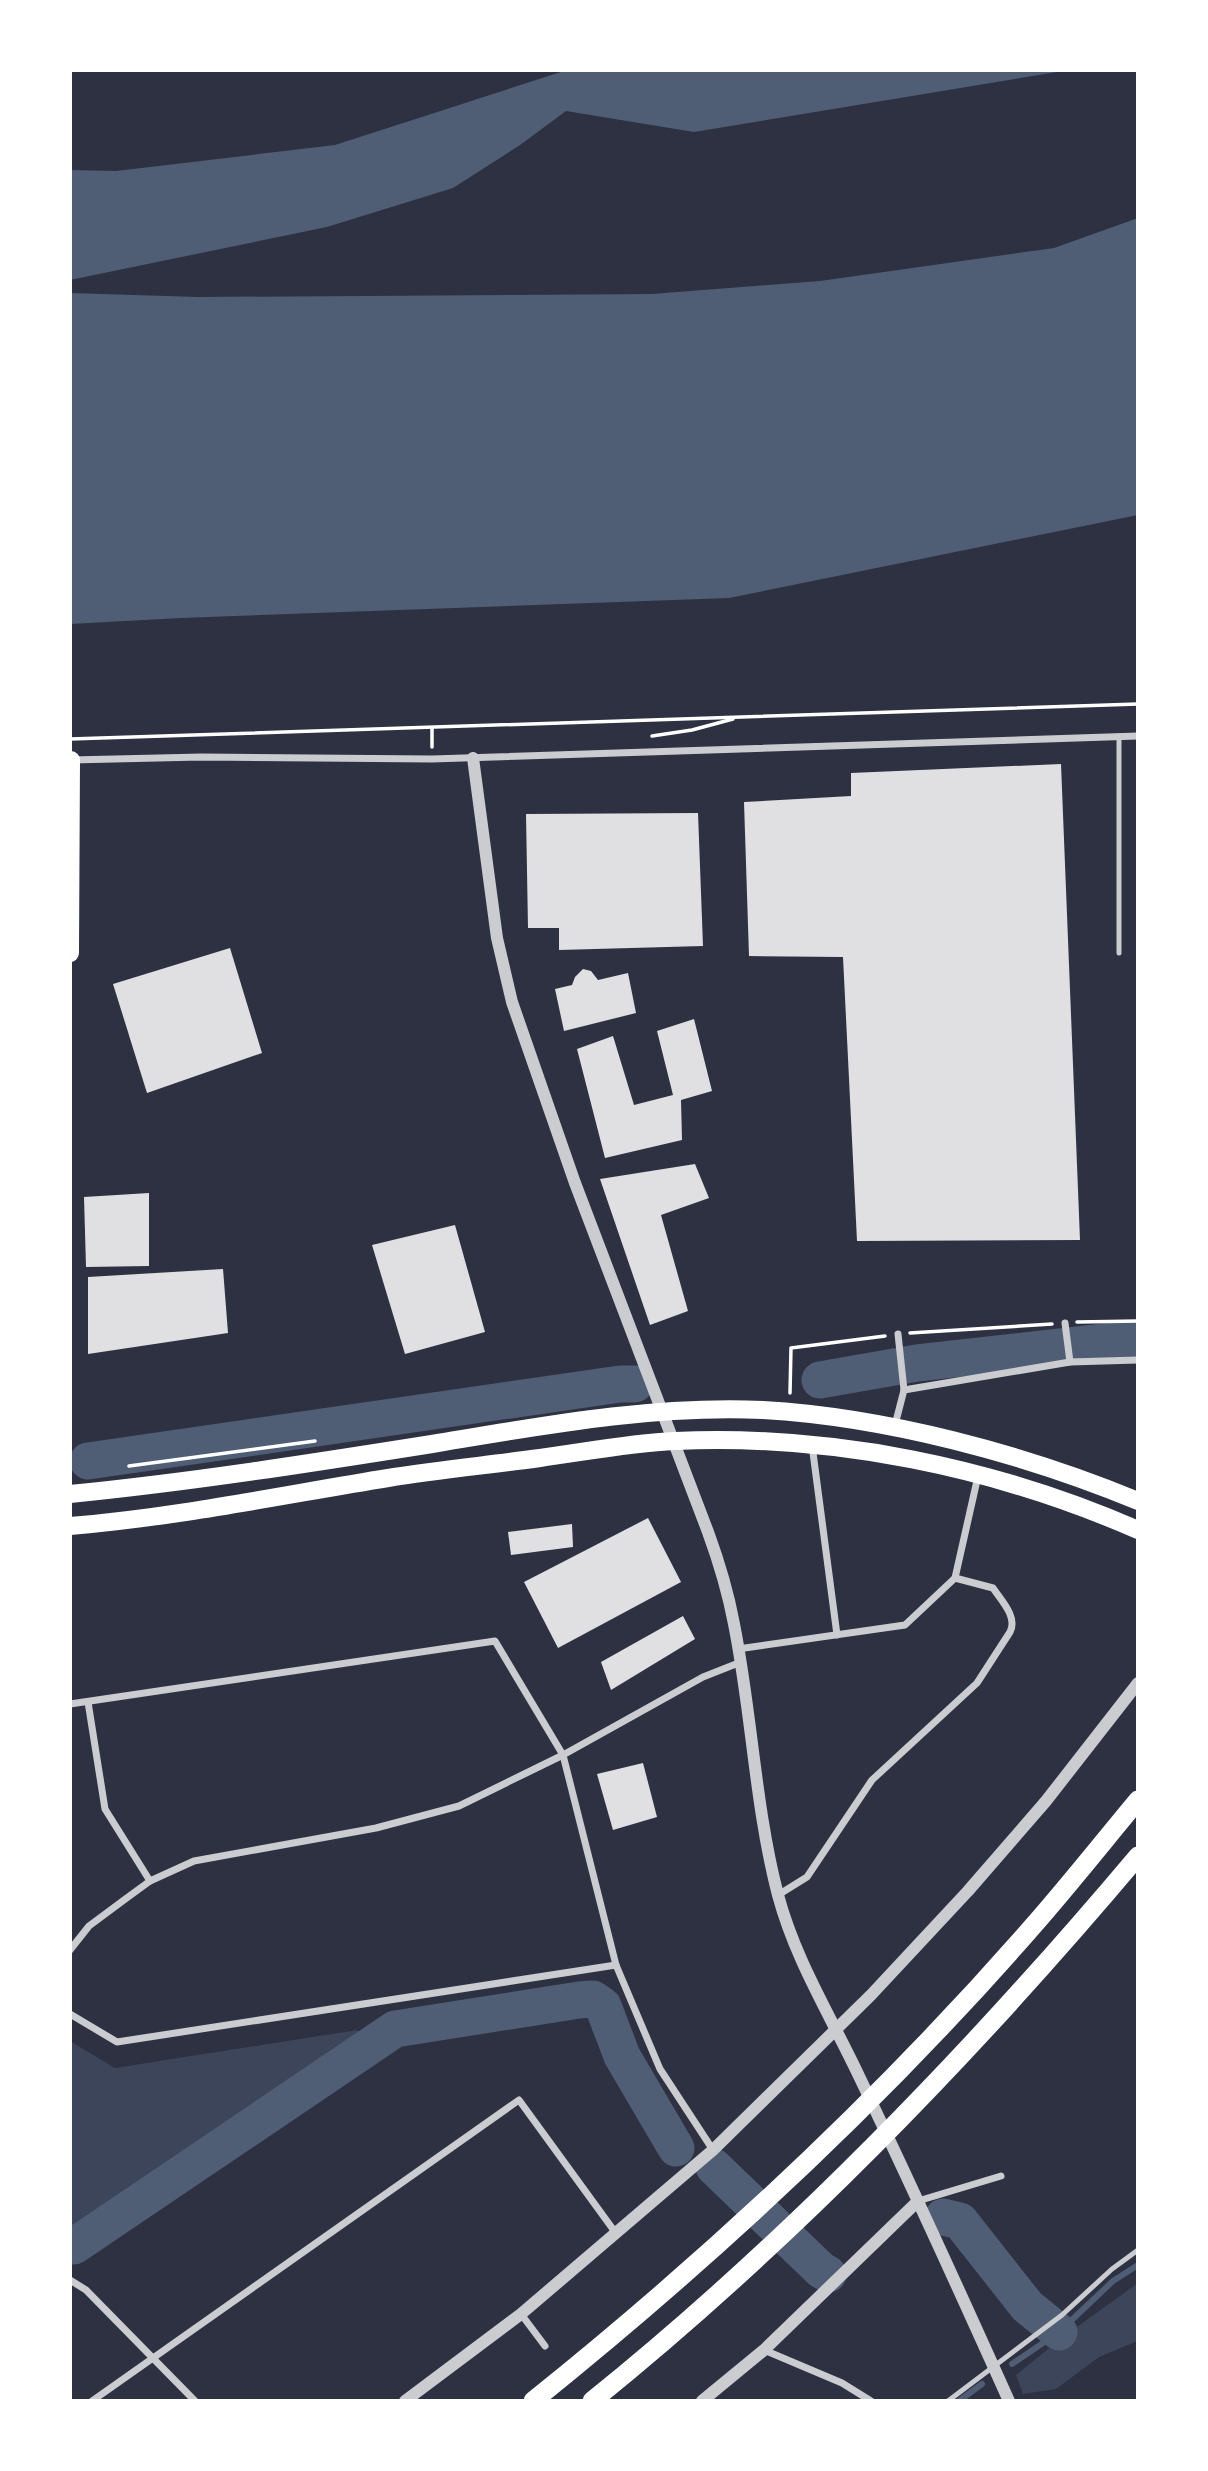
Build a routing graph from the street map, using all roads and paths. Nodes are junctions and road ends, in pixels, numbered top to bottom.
1 (1138, 704) edge
2 (739, 718) junction
3 (432, 728) junction
4 (651, 736) dead end
5 (1119, 736) junction
6 (1138, 736) edge
7 (70, 739) edge
8 (432, 750) dead end
9 (473, 758) junction
10 (71, 760) edge
11 (70, 953) edge
12 (1119, 953) dead end
13 (1138, 1321) edge
14 (1065, 1323) junction
15 (898, 1334) junction
16 (1138, 1360) edge
17 (1070, 1362) junction
18 (904, 1391) junction
19 (790, 1394) dead end
20 (663, 1412) junction
21 (894, 1428) junction
22 (674, 1441) junction
23 (812, 1445) junction
24 (978, 1474) junction
25 (70, 1494) edge
26 (1138, 1502) edge
27 (70, 1526) edge
28 (1138, 1530) edge
29 (956, 1578) junction
30 (837, 1635) junction
31 (738, 1649) junction
32 (741, 1662) junction
33 (1138, 1683) edge
34 (88, 1702) junction
35 (70, 1704) edge
36 (563, 1755) junction
37 (1138, 1800) edge
38 (1138, 1856) edge
39 (150, 1881) junction
40 (778, 1895) junction
41 (70, 1950) edge
42 (616, 1965) junction
43 (70, 2014) edge
44 (836, 2029) junction
45 (713, 2150) junction
46 (1001, 2176) dead end
47 (917, 2202) junction
48 (615, 2232) junction
49 (1138, 2250) edge
50 (70, 2280) edge
51 (521, 2314) junction
52 (545, 2346) dead end
53 (764, 2350) junction
54 (153, 2358) junction
55 (994, 2368) junction
56 (92, 2401) edge
57 (195, 2401) edge
58 (405, 2401) edge
59 (533, 2401) edge
60 (592, 2401) edge
61 (702, 2401) edge
62 (871, 2401) edge
63 (947, 2401) edge
64 (1009, 2401) edge

1 - 2 path
2 - 3 path
2 - 4 path
3 - 7 path
3 - 8 path
5 - 6 street
5 - 9 street
5 - 12 lane
9 - 10 street
9 - 20 street
10 - 11 main road
13 - 14 path
14 - 15 path
14 - 17 street
15 - 18 street
15 - 19 path
16 - 17 street
17 - 18 street
18 - 21 street
20 - 21 main road
20 - 22 street
20 - 25 main road
21 - 26 main road
22 - 23 main road
22 - 27 main road
22 - 31 street
23 - 24 main road
23 - 30 street
24 - 28 main road
24 - 29 street
29 - 30 street
29 - 40 street
30 - 31 street
31 - 32 street
32 - 36 street
32 - 40 street
33 - 44 street
34 - 35 street
34 - 36 street
34 - 39 street
36 - 39 street
36 - 42 street
37 - 59 highway
38 - 60 highway
39 - 41 street
40 - 44 street
42 - 43 street
42 - 45 street
44 - 45 street
44 - 47 street
45 - 48 street
46 - 47 street
47 - 53 street
47 - 55 street
48 - 51 street
48 - 54 street
49 - 55 lane
50 - 54 street
51 - 52 street
51 - 58 street
53 - 61 street
53 - 62 street
54 - 56 street
54 - 57 street
55 - 63 lane
55 - 64 street

